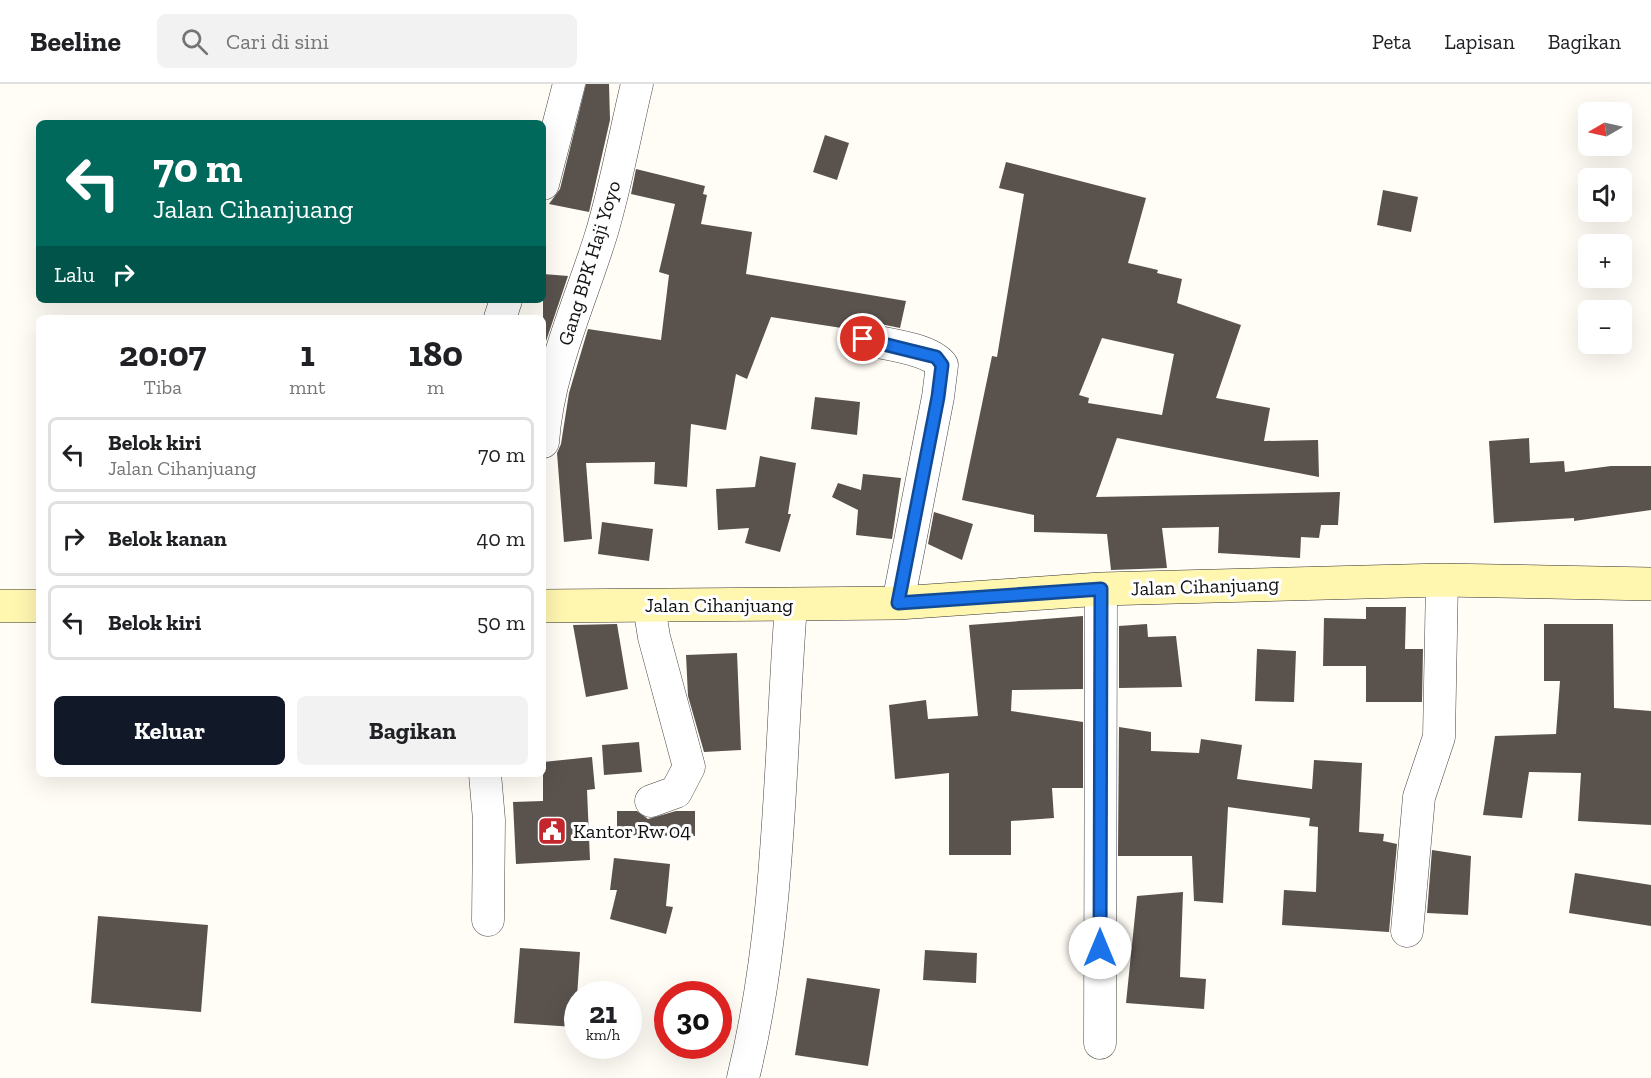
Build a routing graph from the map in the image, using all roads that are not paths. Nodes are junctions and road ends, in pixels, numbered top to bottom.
1 (569, 84) edge
2 (637, 84) edge
3 (546, 172) edge
4 (863, 339) dead end
5 (546, 413) edge
6 (1442, 580) junction
7 (1651, 584) edge
8 (1101, 589) junction
9 (898, 603) junction
10 (791, 605) junction
11 (0, 606) edge
12 (36, 606) edge
13 (546, 606) edge
14 (649, 606) junction
15 (485, 777) edge
16 (651, 801) dead end
17 (488, 920) dead end
18 (1407, 931) dead end
19 (1100, 1043) dead end
20 (743, 1078) edge

1 - 3 street
2 - 5 street, Gang BPK Haji Yoyo
4 - 9 street
6 - 7 main road, Jalan Cihanjuang
6 - 8 main road, Jalan Cihanjuang
6 - 18 street
8 - 9 main road, Jalan Cihanjuang
8 - 19 street
9 - 10 main road, Jalan Cihanjuang
10 - 14 main road, Jalan Cihanjuang
10 - 20 street
11 - 12 main road
13 - 14 main road, Jalan Cihanjuang
14 - 16 street
15 - 17 street

